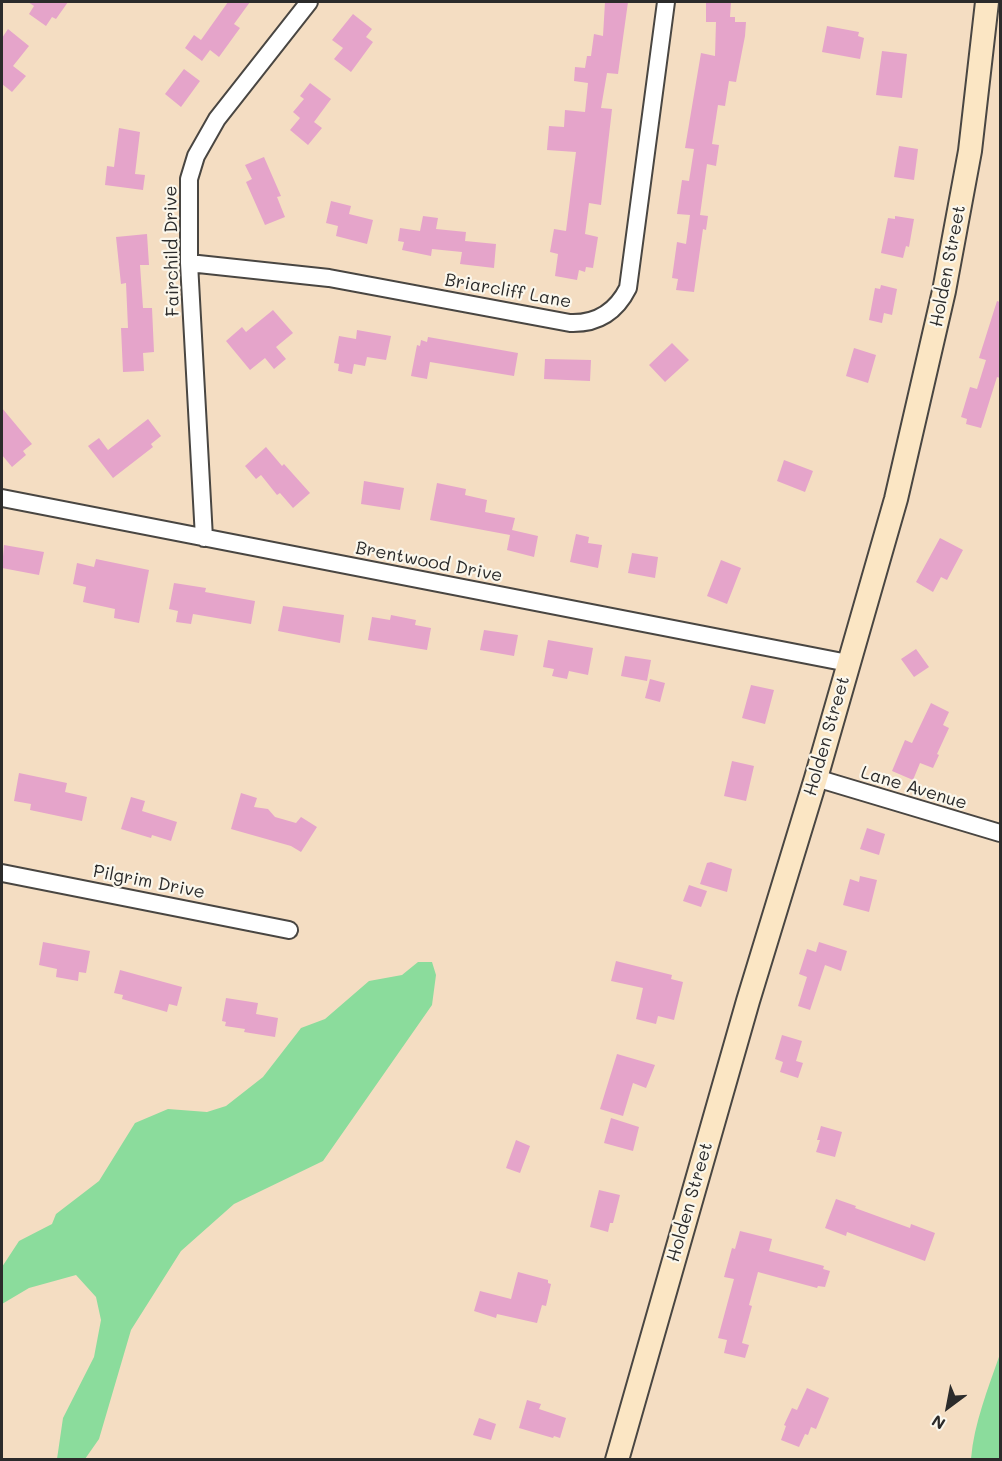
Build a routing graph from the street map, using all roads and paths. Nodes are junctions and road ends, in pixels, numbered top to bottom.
1 (309, 2) edge
2 (666, 2) edge
3 (987, 2) edge
4 (189, 263) junction
5 (2, 498) edge
6 (204, 538) junction
7 (849, 663) junction
8 (816, 778) junction
9 (1000, 834) edge
10 (2, 873) edge
11 (289, 930) dead end
12 (617, 1460) edge

1 - 4 street, Fairchild Drive
2 - 4 street, Briarcliff Lane
3 - 7 main road, Holden Street
4 - 6 street, Fairchild Drive
5 - 6 street, Brentwood Drive
6 - 7 street, Brentwood Drive
7 - 8 main road, Holden Street
8 - 9 street, Lane Avenue
8 - 12 main road, Holden Street
10 - 11 street, Pilgrim Drive

